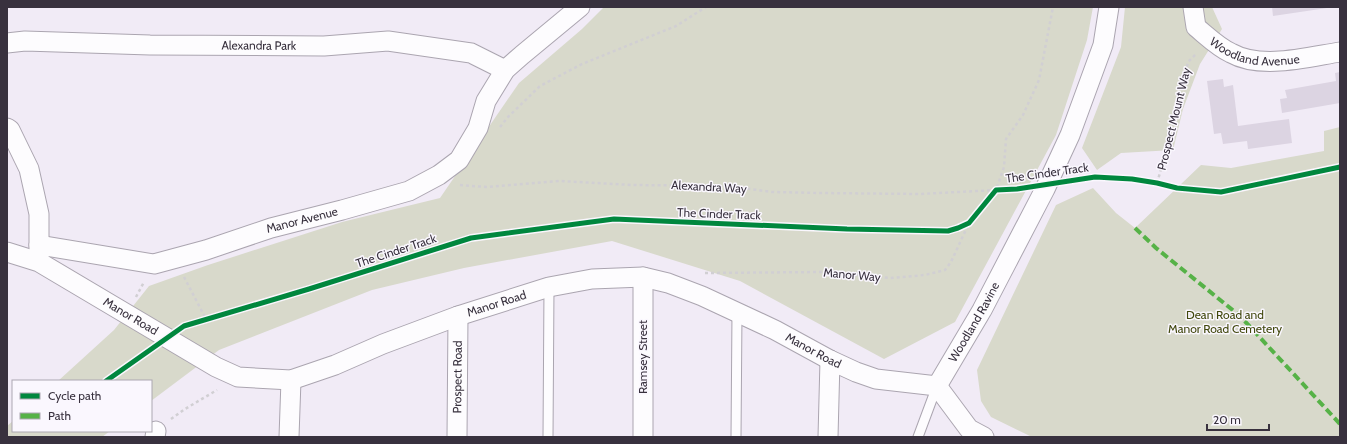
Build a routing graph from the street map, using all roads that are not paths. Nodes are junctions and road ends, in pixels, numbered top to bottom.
1 (580, 7) edge
2 (1109, 7) edge
3 (1193, 7) edge
4 (7, 43) edge
5 (1340, 52) edge
6 (505, 70) junction
7 (7, 128) edge
8 (7, 252) edge
9 (39, 254) junction
10 (643, 277) junction
11 (550, 287) junction
12 (737, 313) junction
13 (458, 316) junction
14 (830, 360) junction
15 (290, 380) junction
16 (936, 386) junction
17 (289, 437) edge
18 (457, 437) edge
19 (548, 437) edge
20 (643, 437) edge
21 (736, 437) edge
22 (828, 437) edge
23 (918, 437) edge
24 (984, 437) edge

1 - 6 street, Manor Avenue
2 - 16 street, Woodland Ravine
3 - 5 street, Woodland Avenue
4 - 6 street, Alexandra Park
6 - 9 street, Manor Avenue
7 - 9 street
8 - 9 street, Manor Road
9 - 15 street, Manor Road
10 - 11 street, Manor Road
10 - 12 street, Manor Road
10 - 20 street, Ramsey Street
11 - 13 street, Manor Road
11 - 19 lane
12 - 14 street, Manor Road
12 - 21 lane
13 - 15 street, Manor Road
13 - 18 street, Prospect Road
14 - 16 street, Manor Road
14 - 22 street
15 - 17 street
16 - 23 lane
16 - 24 street

